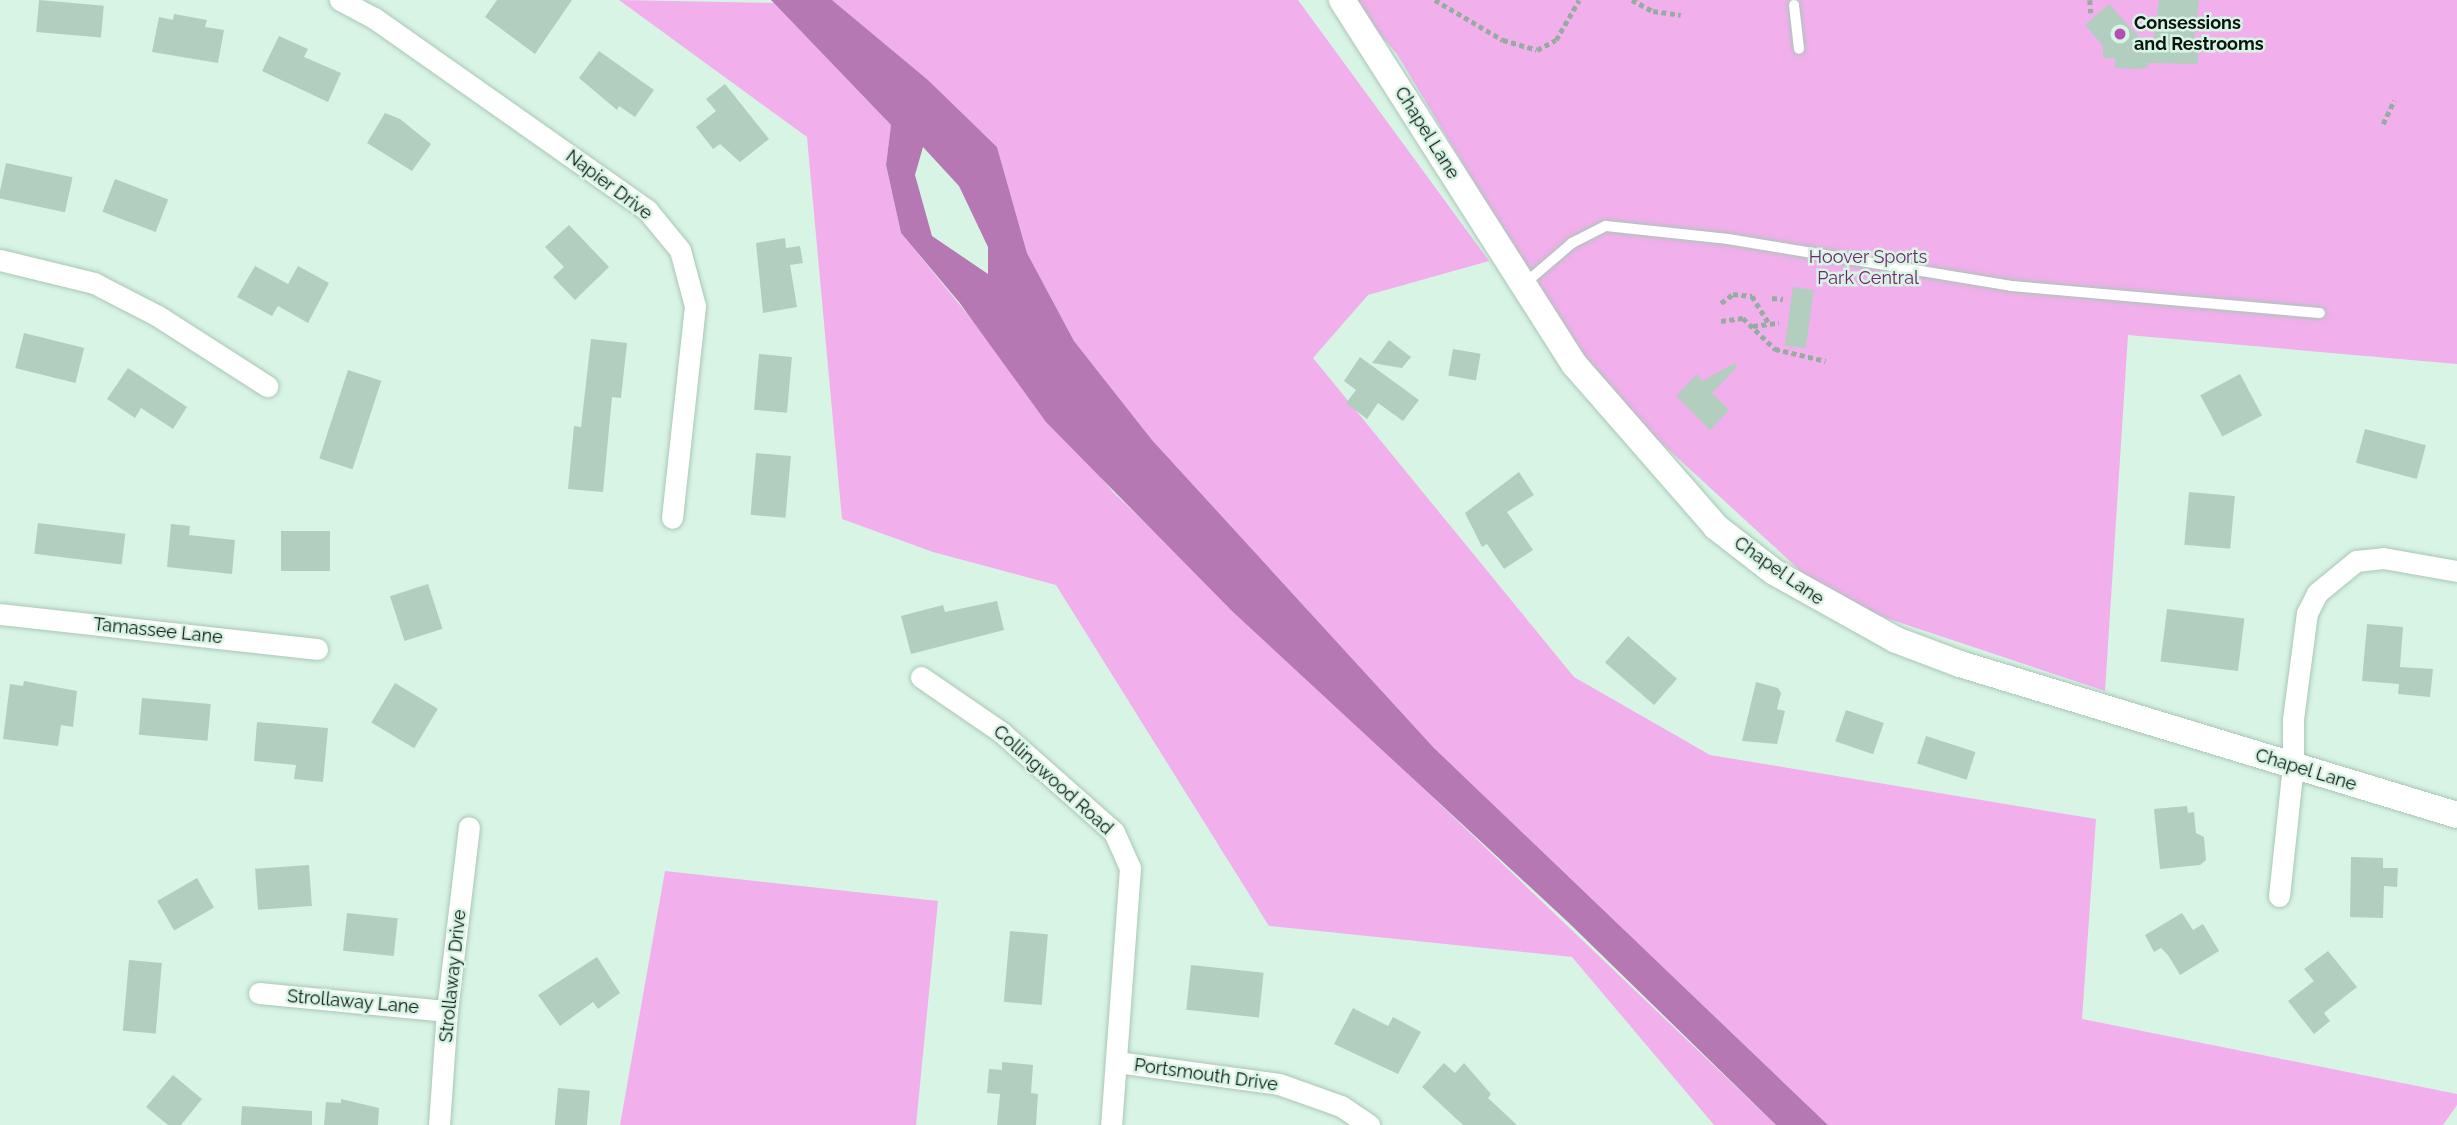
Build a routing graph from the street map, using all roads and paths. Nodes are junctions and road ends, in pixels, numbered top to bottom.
1 (341, 0) edge
2 (1342, 0) edge
3 (1435, 0) edge
4 (1580, 0) edge
5 (1632, 0) edge
6 (2090, 0) edge
7 (1794, 2) edge
8 (2091, 13) dead end
9 (1681, 15) dead end
10 (1798, 49) dead end
11 (2394, 100) dead end
12 (2383, 124) dead end
13 (0, 260) edge
14 (1523, 285) junction
15 (1772, 298) dead end
16 (1783, 299) dead end
17 (1721, 303) dead end
18 (2320, 313) dead end
19 (1721, 321) dead end
20 (1768, 322) junction
21 (1779, 323) dead end
22 (1753, 326) junction
23 (1826, 361) dead end
24 (267, 386) dead end
25 (672, 517) dead end
26 (2457, 571) edge
27 (0, 614) edge
28 (317, 649) dead end
29 (921, 677) dead end
30 (2293, 766) junction
31 (2457, 816) edge
32 (469, 827) dead end
33 (2279, 896) dead end
34 (259, 993) dead end
35 (447, 1011) junction
36 (1117, 1062) junction
37 (439, 1125) edge
38 (1111, 1125) edge
39 (1369, 1125) edge

1 - 25 street, Napier Drive
2 - 14 street, Chapel Lane
3 - 4 path
5 - 9 path
6 - 8 path
7 - 10 lane
11 - 12 path
13 - 24 street
14 - 18 lane
14 - 30 street, Chapel Lane
15 - 16 path
17 - 20 path
19 - 22 path
20 - 21 path
20 - 22 path
22 - 23 path
26 - 30 street
27 - 28 street, Tamassee Lane
29 - 36 street, Collingwood Road
30 - 31 street, Chapel Lane
30 - 33 street
32 - 35 street, Strollaway Drive
34 - 35 street, Strollaway Lane
35 - 37 street, Strollaway Drive
36 - 38 street, Collingwood Road
36 - 39 street, Portsmouth Drive

